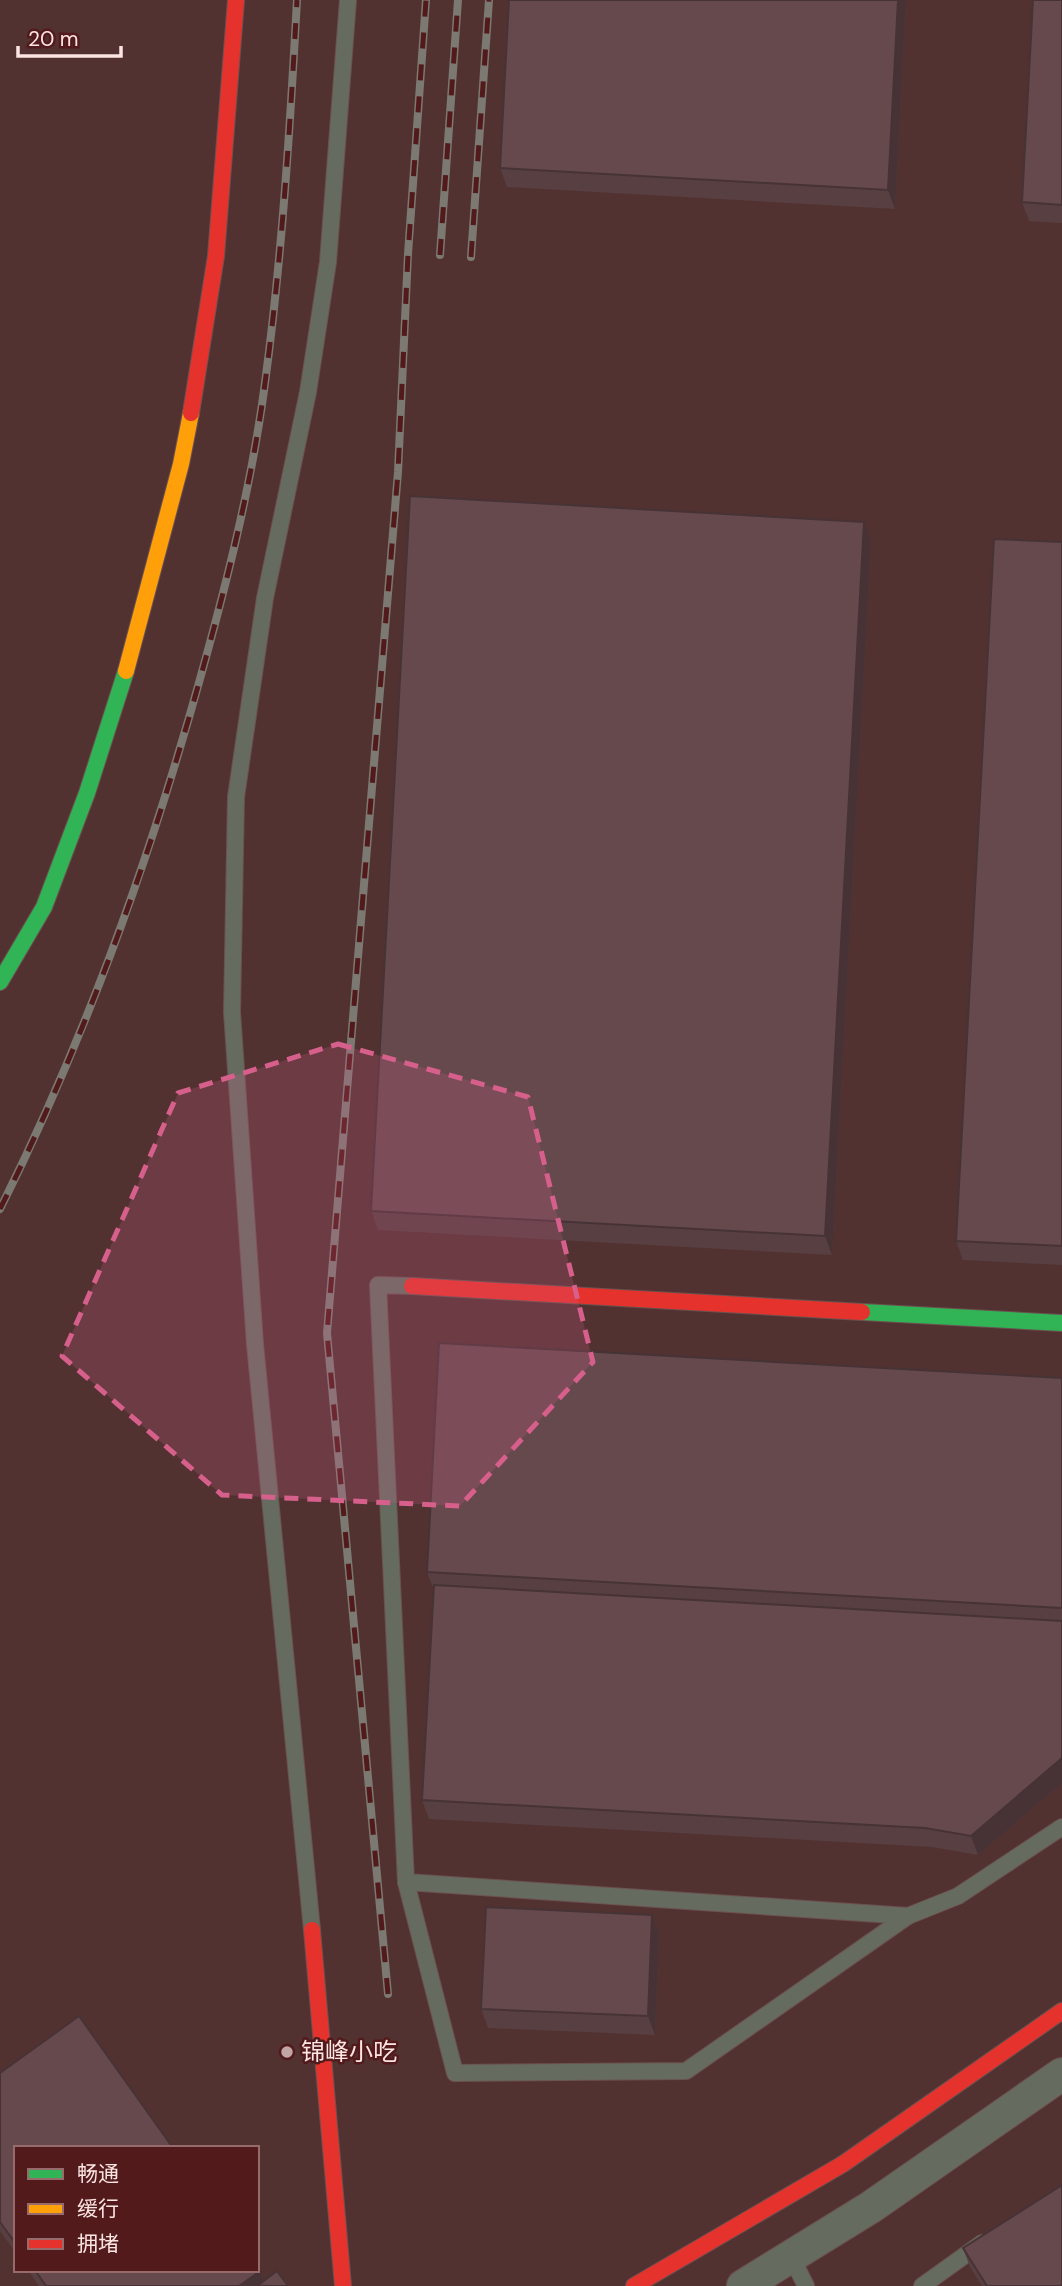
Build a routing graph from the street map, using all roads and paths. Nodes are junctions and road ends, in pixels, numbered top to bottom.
1 (236, 0) edge
2 (348, 0) edge
3 (0, 982) edge
4 (412, 1286) joint
5 (1062, 1324) edge
6 (1062, 1827) edge
7 (406, 1882) junction
8 (908, 1916) junction
9 (312, 1930) joint
10 (1062, 2011) edge
11 (1062, 2074) edge
12 (990, 2237) edge
13 (791, 2256) junction
14 (634, 2285) edge
15 (343, 2286) edge
16 (743, 2286) edge
17 (806, 2286) edge
18 (922, 2286) edge

1 - 3 street
2 - 9 lane
4 - 5 street
4 - 7 lane
6 - 8 lane
7 - 8 lane
7 - 8 lane
9 - 15 street
10 - 14 street
11 - 13 street
12 - 18 lane
13 - 16 street
13 - 17 lane

